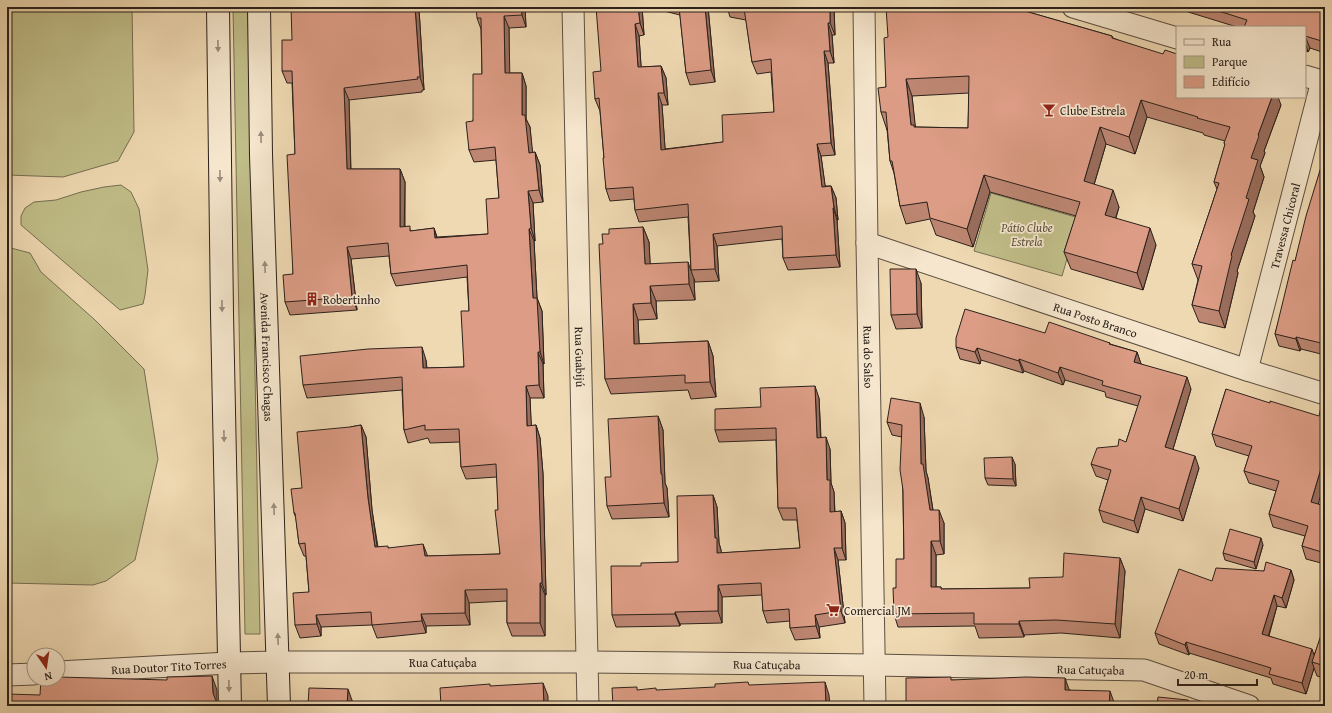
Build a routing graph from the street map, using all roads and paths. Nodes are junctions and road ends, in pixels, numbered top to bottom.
1 (218, 7) edge
2 (259, 7) edge
3 (572, 7) edge
4 (864, 7) edge
5 (1073, 7) edge
6 (1176, 38) edge
7 (1314, 79) edge
8 (866, 243) junction
9 (1247, 370) junction
10 (1325, 394) edge
11 (279, 662) junction
12 (588, 662) junction
13 (229, 663) junction
14 (874, 665) junction
15 (66, 672) edge
16 (26, 674) edge
17 (7, 675) edge
18 (230, 706) edge
19 (280, 706) edge
20 (588, 706) edge
21 (875, 706) edge
22 (1249, 706) edge

1 -> 13 street
11 -> 2 street, Avenida Francisco Chagas
3 - 12 street, Rua Guabijú
4 - 8 street, Rua do Salso
5 - 6 street
7 - 9 street, Travessa Chicoral
8 - 9 street, Rua Posto Branco
8 - 14 street, Rua do Salso
9 - 10 street, Rua Posto Branco
11 - 12 street, Rua Catuçaba
11 - 13 street, Rua Doutor Tito Torres
11 - 19 street, Avenida Francisco Chagas
12 - 14 street, Rua Catuçaba
12 - 20 street, Rua Guabijú
13 - 15 street, Rua Doutor Tito Torres
13 -> 18 street
14 - 21 street, Rua do Salso
14 - 22 street, Rua Catuçaba
16 - 17 street

